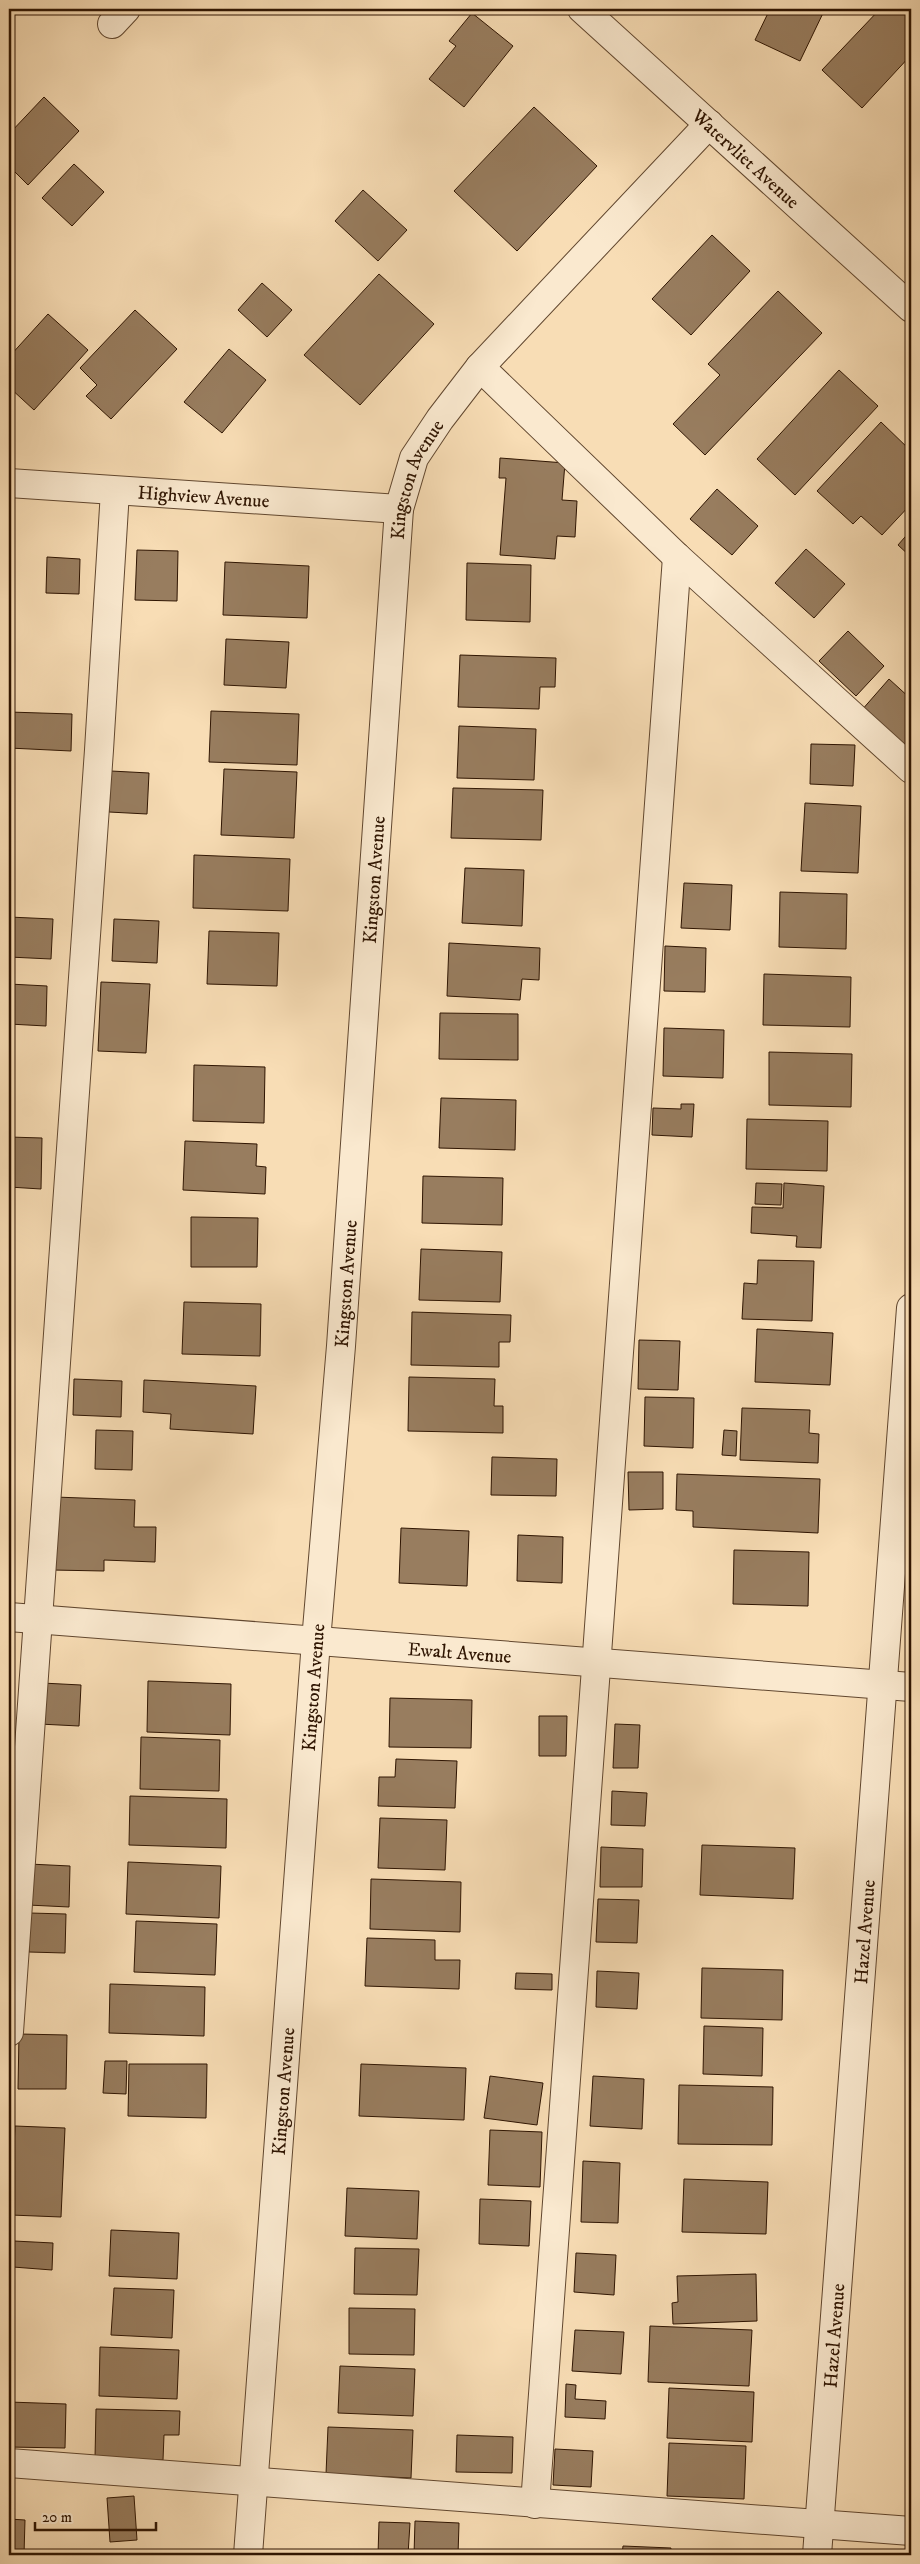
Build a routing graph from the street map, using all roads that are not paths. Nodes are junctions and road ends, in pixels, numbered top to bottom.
1 (582, 9) edge
2 (709, 124) junction
3 (911, 308) edge
4 (480, 367) junction
5 (9, 483) edge
6 (115, 490) junction
7 (399, 509) junction
8 (677, 557) junction
9 (911, 769) edge
10 (911, 1308) edge
11 (9, 1617) edge
12 (36, 1619) junction
13 (316, 1641) junction
14 (597, 1664) junction
15 (884, 1685) junction
16 (911, 1687) edge
17 (9, 2032) edge
18 (9, 2464) edge
19 (252, 2482) junction
20 (535, 2504) junction
21 (820, 2526) junction
22 (911, 2531) edge
23 (248, 2555) edge
24 (818, 2555) edge

1 - 2 street, Watervliet Avenue
2 - 3 street, Watervliet Avenue
2 - 4 street, Kingston Avenue
4 - 7 street, Kingston Avenue
4 - 8 street
5 - 6 street, Highview Avenue
6 - 7 street, Highview Avenue
6 - 12 street
7 - 13 street, Kingston Avenue
8 - 9 street
8 - 14 street
10 - 15 street, Hazel Avenue
11 - 12 street, Ewalt Avenue
12 - 13 street, Ewalt Avenue
12 - 17 street
13 - 14 street, Ewalt Avenue
13 - 19 street, Kingston Avenue
14 - 15 street, Ewalt Avenue
14 - 20 street
15 - 16 street, Ewalt Avenue
15 - 21 street, Hazel Avenue
18 - 19 street
19 - 20 street
19 - 23 street, Kingston Avenue
20 - 21 street
21 - 22 street
21 - 24 street, Hazel Avenue

